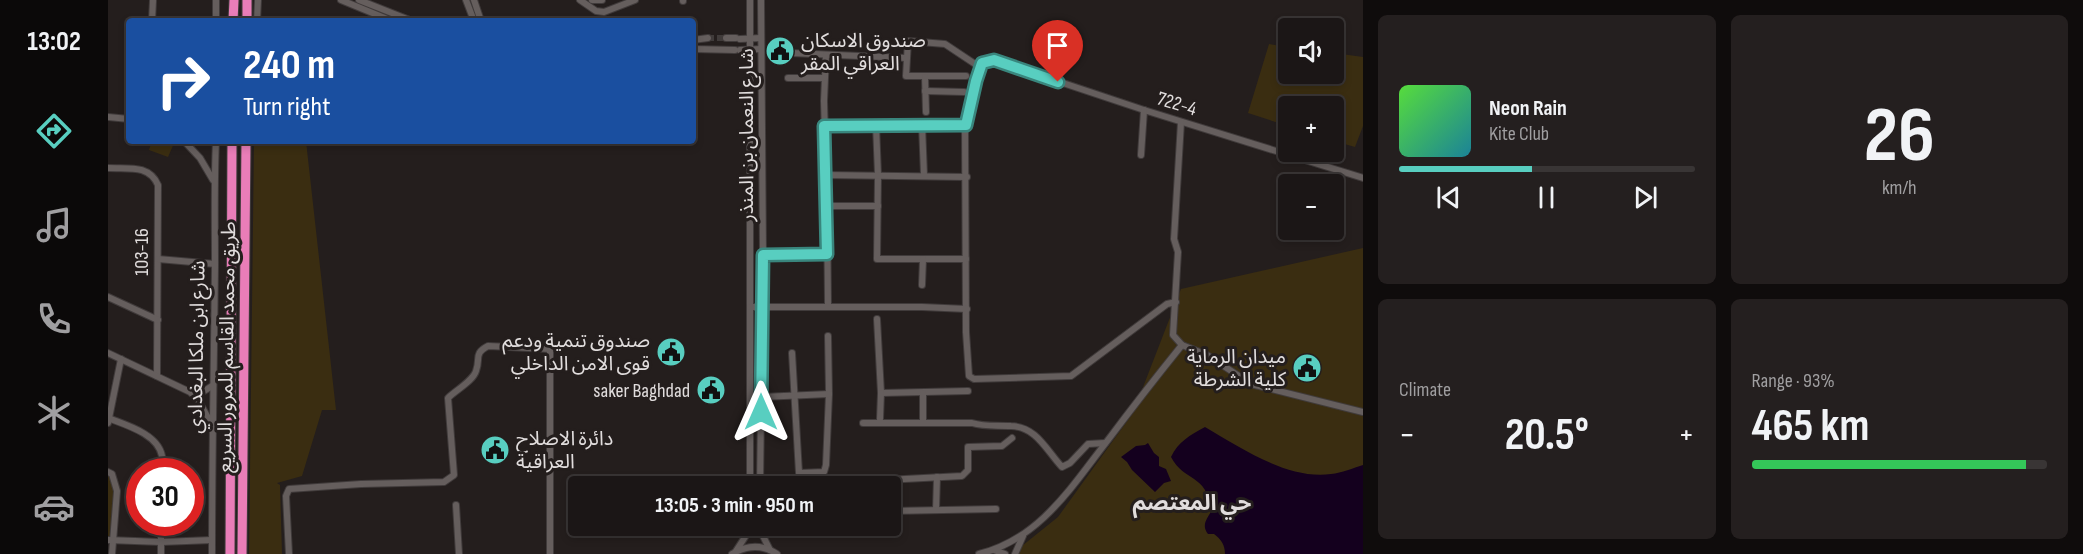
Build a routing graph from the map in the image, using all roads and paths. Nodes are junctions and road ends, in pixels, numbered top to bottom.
1 (153, 0) edge
2 (216, 0) edge
3 (234, 0) edge
4 (247, 0) edge
5 (258, 0) edge
6 (341, 0) edge
7 (360, 0) edge
8 (465, 0) edge
9 (474, 0) edge
10 (580, 0) edge
11 (592, 0) edge
12 (602, 0) edge
13 (635, 0) edge
14 (750, 0) edge
15 (762, 0) edge
16 (366, 7) junction
17 (591, 8) junction
18 (152, 18) edge
19 (216, 18) edge
20 (233, 18) edge
21 (247, 18) edge
22 (257, 18) edge
23 (386, 18) edge
24 (402, 18) edge
25 (473, 18) edge
26 (480, 18) edge
27 (708, 38) tunnel mouth
28 (726, 38) tunnel mouth
29 (762, 38) junction
30 (749, 39) junction
31 (696, 40) edge
32 (696, 49) edge
33 (750, 50) junction
34 (761, 50) junction
35 (791, 53) dead end
36 (826, 55) junction
37 (906, 58) junction
38 (982, 63) junction
39 (966, 76) dead end
40 (925, 77) junction
41 (788, 78) dead end
42 (824, 78) junction
43 (925, 91) junction
44 (964, 92) dead end
45 (1144, 110) junction
46 (926, 112) dead end
47 (108, 117) edge
48 (126, 119) edge
49 (1181, 122) junction
50 (922, 124) junction
51 (876, 125) junction
52 (966, 125) junction
53 (824, 126) junction
54 (750, 139) junction
55 (762, 140) junction
56 (186, 144) edge
57 (216, 144) edge
58 (232, 144) edge
59 (246, 144) edge
60 (216, 153) junction
61 (1141, 156) dead end
62 (200, 158) junction
63 (108, 168) edge
64 (826, 175) junction
65 (878, 175) junction
66 (924, 176) junction
67 (967, 177) junction
68 (1363, 178) edge
69 (213, 180) junction
70 (827, 206) junction
71 (878, 206) junction
72 (827, 254) junction
73 (763, 255) junction
74 (158, 258) junction
75 (923, 259) junction
76 (966, 259) junction
77 (215, 264) junction
78 (922, 285) dead end
79 (108, 297) edge
80 (1176, 303) junction
81 (828, 306) junction
82 (750, 307) junction
83 (762, 307) junction
84 (967, 309) junction
85 (877, 319) dead end
86 (158, 320) junction
87 (828, 336) dead end
88 (1182, 345) junction
89 (108, 353) edge
90 (792, 353) dead end
91 (121, 359) junction
92 (157, 376) junction
93 (212, 386) junction
94 (190, 392) junction
95 (968, 392) dead end
96 (881, 393) junction
97 (923, 393) junction
98 (829, 394) junction
99 (794, 396) junction
100 (761, 397) junction
101 (1363, 412) edge
102 (880, 418) dead end
103 (108, 420) edge
104 (212, 423) junction
105 (863, 423) dead end
106 (923, 423) junction
107 (750, 426) junction
108 (761, 427) junction
109 (1012, 438) dead end
110 (1105, 443) junction
111 (162, 458) edge
112 (108, 472) edge
113 (750, 476) edge
114 (760, 476) edge
115 (937, 477) junction
116 (901, 480) edge
117 (456, 505) dead end
118 (996, 509) dead end
119 (936, 510) junction
120 (901, 511) edge
121 (1024, 535) junction
122 (161, 536) edge
123 (745, 536) edge
124 (764, 536) edge
125 (110, 540) edge
126 (212, 540) junction
127 (161, 542) junction
128 (994, 550) junction
129 (774, 552) edge
130 (733, 553) edge
131 (112, 554) edge
132 (161, 554) edge
133 (212, 554) edge
134 (230, 554) edge
135 (242, 554) edge
136 (289, 554) edge
137 (459, 554) edge
138 (550, 554) edge
139 (979, 554) edge
140 (1005, 554) edge
141 (1014, 554) edge

1 - 18 street
2 - 19 street
3 - 20 highway
4 - 21 highway
5 - 22 street
6 - 16 street
7 - 16 street
8 - 25 street
9 - 26 street
10 - 17 street
11 - 12 street
11 - 17 street
13 - 17 street
14 - 30 street, شارع النعمان بن المنذر
15 - 29 street, شارع النعمان بن المنذر
16 - 23 street
16 - 24 street
27 - 31 street
28 - 30 street
29 - 30 street
29 - 34 street, شارع النعمان بن المنذر
30 - 33 street, شارع النعمان بن المنذر
32 - 33 street
33 - 34 street
33 - 54 street, شارع النعمان بن المنذر
34 - 55 street, شارع النعمان بن المنذر
35 - 36 street
36 - 37 street
36 - 42 street
37 - 38 street, 722-4
37 - 40 street
38 - 45 street, 722-4
38 - 52 street
39 - 40 street
40 - 43 street
41 - 42 street
42 - 53 street
43 - 44 street
43 - 46 street
45 - 49 street, 722-4
45 - 61 street
47 - 48 street
49 - 68 street, 722-4
49 - 80 street
50 - 51 street
50 - 52 street
50 - 66 street
51 - 53 street
51 - 65 street
52 - 67 street
53 - 64 street
54 - 55 street
54 - 82 street, شارع النعمان بن المنذر
55 - 73 street, شارع النعمان بن المنذر
56 - 62 street
57 - 60 street, شارع ابن ملكا البغدادي
58 - 134 highway, طريق محمد القاسم للمرور السريع
59 - 135 highway, طريق محمد القاسم للمرور السريع
60 - 62 street
60 - 69 street, شارع ابن ملكا البغدادي
62 - 69 street
63 - 74 street, 103-16
64 - 65 street
64 - 70 street
65 - 66 street
65 - 71 street
66 - 67 street
67 - 76 street
69 - 77 street, شارع ابن ملكا البغدادي
70 - 71 street
70 - 72 street
71 - 75 street
72 - 73 street
72 - 81 street
73 - 83 street, شارع النعمان بن المنذر
74 - 77 street
74 - 86 street, 103-16
75 - 76 street
75 - 78 street
76 - 84 street
77 - 93 street, شارع ابن ملكا البغدادي
79 - 86 street
80 - 84 street
80 - 88 street
81 - 83 street
81 - 84 street
82 - 83 street
82 - 107 street, شارع النعمان بن المنذر
83 - 100 street, شارع النعمان بن المنذر
85 - 96 street
86 - 92 street, 103-16
87 - 98 street
88 - 101 street
88 - 110 street
89 - 91 street
90 - 99 street
91 - 92 street
91 - 103 street
92 - 94 street
93 - 94 street
93 - 104 street, شارع ابن ملكا البغدادي
94 - 104 street
95 - 97 street
96 - 97 street
96 - 102 street
97 - 106 street
98 - 99 street
98 - 99 street
99 - 100 street
100 - 108 street, شارع النعمان بن المنذر
103 - 111 street
104 - 126 street, شارع ابن ملكا البغدادي
105 - 106 street
106 - 110 street
107 - 108 street
107 - 113 street, شارع النعمان بن المنذر
108 - 114 street, شارع النعمان بن المنذر
109 - 115 street
110 - 121 street
112 - 125 street
115 - 116 street
115 - 119 street
117 - 137 street
118 - 119 street
119 - 120 street
121 - 128 street
121 - 141 street
122 - 127 street
123 - 130 street
124 - 129 street
125 - 127 street
125 - 131 street
126 - 127 street
126 - 133 street, شارع ابن ملكا البغدادي
127 - 132 street
128 - 139 street
128 - 140 street
129 - 130 street
136 - 138 street

